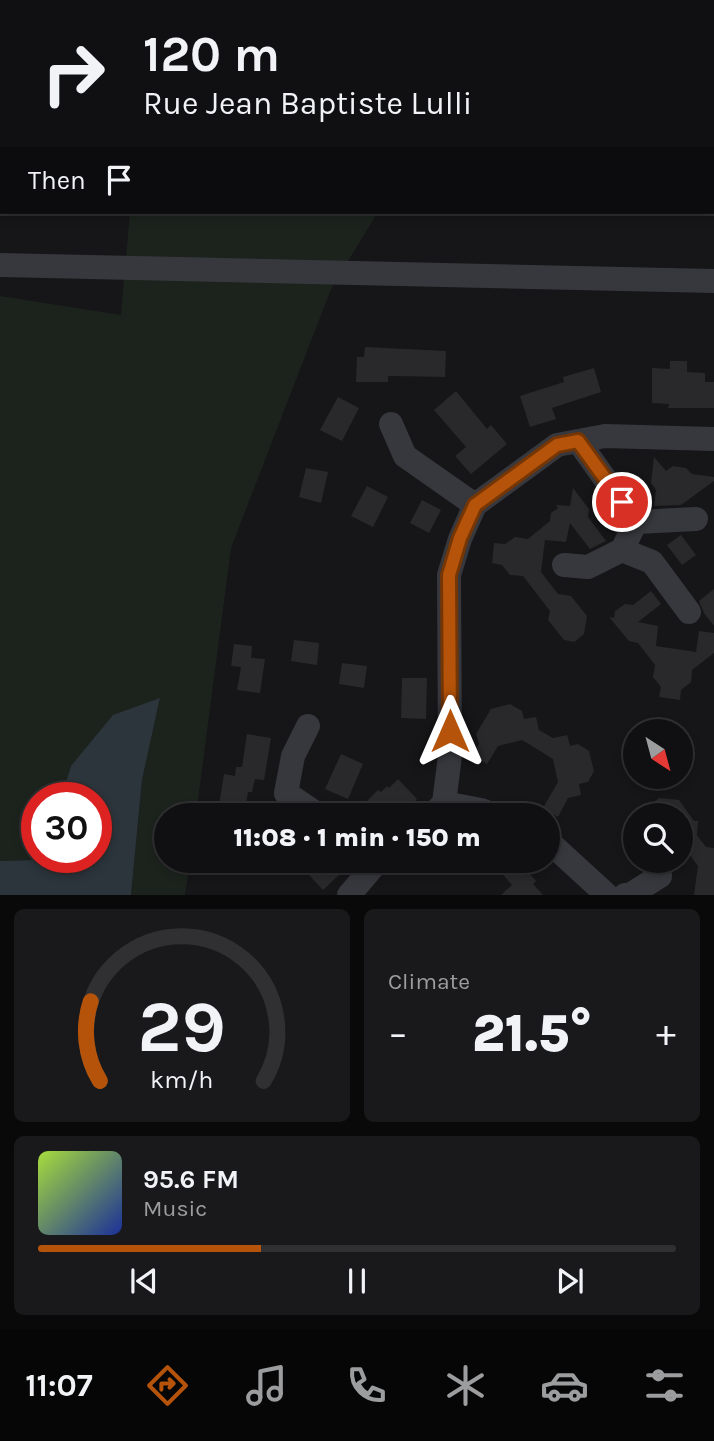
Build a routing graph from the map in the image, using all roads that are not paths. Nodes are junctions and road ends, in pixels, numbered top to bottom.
1 (0, 265) edge
2 (714, 281) edge
3 (391, 424) dead end
4 (714, 439) edge
5 (578, 441) junction
6 (475, 505) junction
7 (696, 519) dead end
8 (636, 522) junction
9 (622, 550) junction
10 (564, 565) dead end
11 (689, 612) dead end
12 (308, 726) dead end
13 (301, 803) edge
14 (439, 803) edge
15 (560, 852) edge
16 (368, 873) edge
17 (660, 876) dead end
18 (349, 895) edge
19 (607, 895) edge
20 (625, 895) edge

1 - 2 street
3 - 6 street
4 - 5 street
5 - 6 street
5 - 8 street
6 - 14 street
7 - 8 street
8 - 9 street
9 - 10 street
9 - 11 street
12 - 13 street
15 - 19 street
16 - 18 street
17 - 20 street

